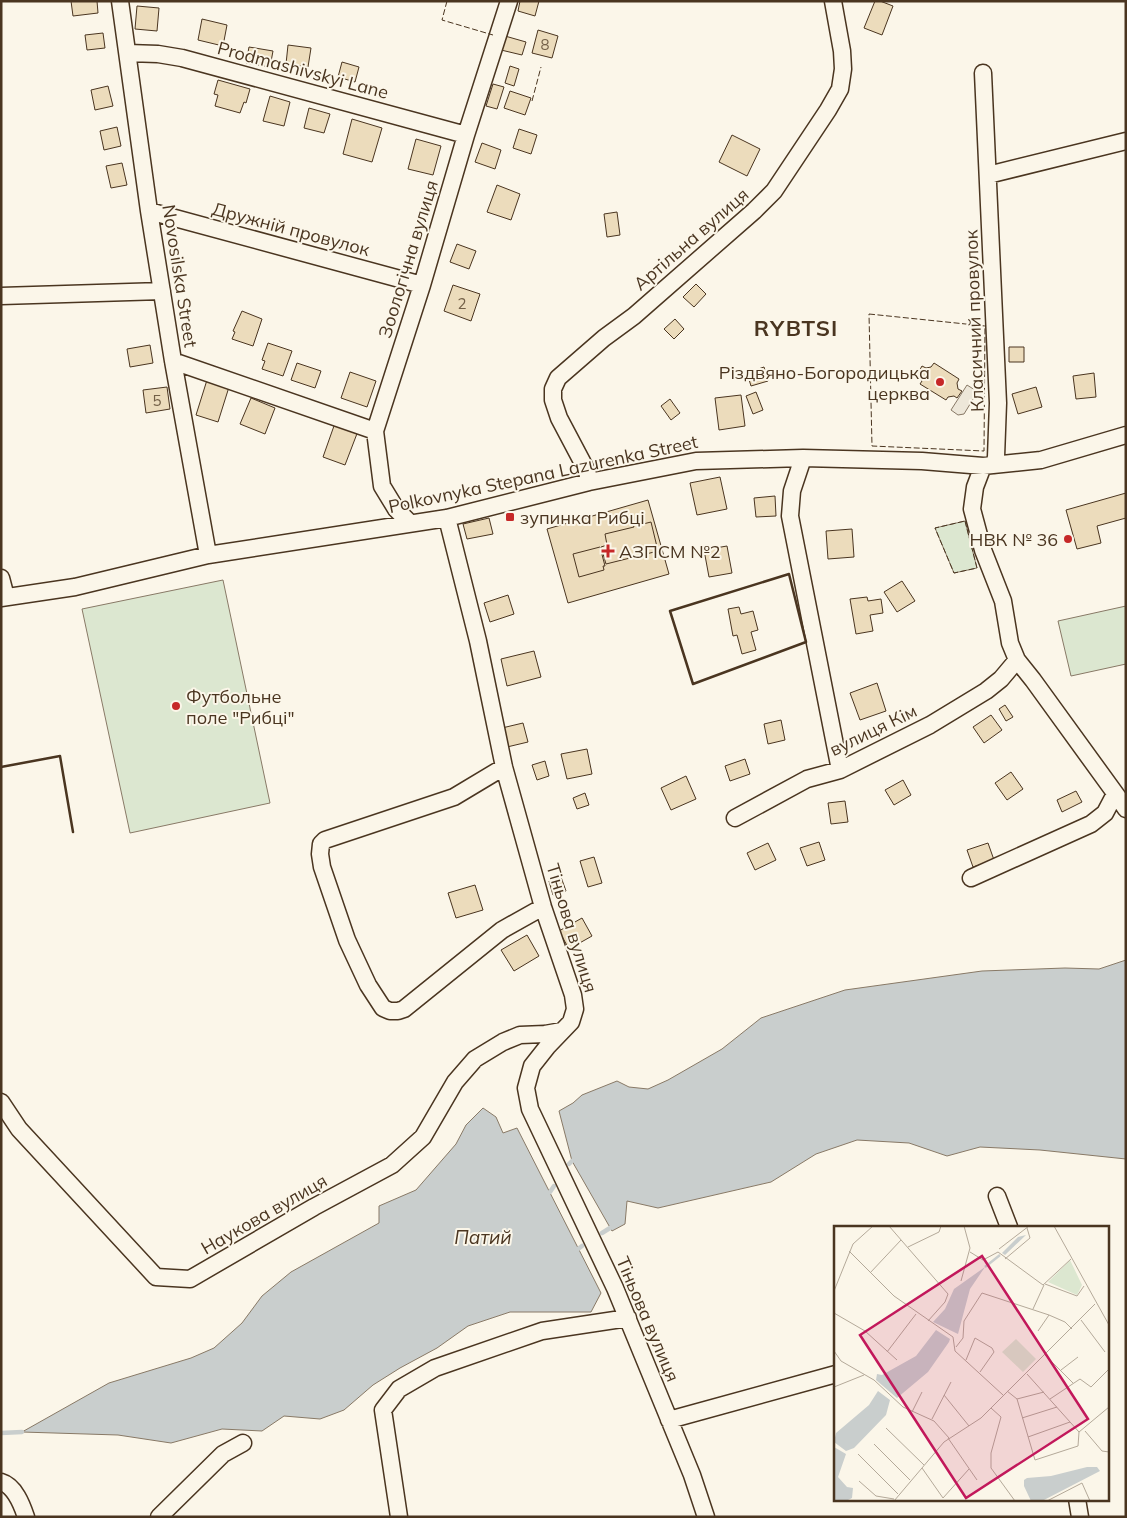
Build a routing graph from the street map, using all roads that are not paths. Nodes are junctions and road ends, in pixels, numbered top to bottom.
1 (120, 1) edge
2 (509, 1) edge
3 (834, 1) edge
4 (128, 53) junction
5 (983, 73) dead end
6 (466, 135) junction
7 (1126, 141) edge
8 (988, 176) junction
9 (149, 211) junction
10 (422, 285) junction
11 (162, 291) junction
12 (1, 296) edge
13 (173, 362) junction
14 (376, 431) junction
15 (1126, 435) edge
16 (803, 458) junction
17 (989, 466) junction
18 (589, 482) junction
19 (447, 518) junction
20 (410, 523) junction
21 (208, 555) junction
22 (1, 578) edge
23 (4, 598) edge
24 (1017, 660) junction
25 (504, 767) junction
26 (840, 770) junction
27 (1116, 794) junction
28 (1126, 809) edge
29 (735, 818) dead end
30 (971, 878) dead end
31 (543, 907) junction
32 (562, 1031) junction
33 (1, 1102) edge
34 (997, 1196) dead end
35 (1009, 1226) edge
36 (628, 1318) junction
37 (834, 1375) edge
38 (669, 1420) junction
39 (244, 1444) dead end
40 (1, 1482) edge
41 (1077, 1500) edge
42 (26, 1517) edge
43 (159, 1517) edge
44 (399, 1517) edge
45 (706, 1517) edge
46 (1080, 1517) edge

1 - 4 street, Novosilska Street
2 - 6 street, Зоологічна вулиця
3 - 18 street, Артільна вулиця
4 - 6 street, Prodmashivskyi Lane
4 - 9 street, Novosilska Street
5 - 8 street, Класичний провулок
6 - 10 street, Зоологічна вулиця
7 - 8 street
8 - 17 street, Класичний провулок
9 - 10 street, Дружній провулок
9 - 11 street, Novosilska Street
10 - 14 street, Зоологічна вулиця
11 - 12 street
11 - 13 street, Novosilska Street
13 - 14 street
13 - 21 street, Novosilska Street
14 - 20 street, Зоологічна вулиця
15 - 17 street, Polkovnyka Stepana Lazurenka Street
16 - 17 street, Polkovnyka Stepana Lazurenka Street
16 - 18 street, Polkovnyka Stepana Lazurenka Street
16 - 26 street
17 - 24 street, Класичний провулок
18 - 19 street, Polkovnyka Stepana Lazurenka Street
19 - 20 street, Polkovnyka Stepana Lazurenka Street
19 - 25 street, Тіньова вулиця
20 - 21 street, Polkovnyka Stepana Lazurenka Street
21 - 23 street, Polkovnyka Stepana Lazurenka Street
22 - 23 street
24 - 26 street, вулиця Кім
24 - 27 street
25 - 31 street, Тіньова вулиця
25 - 31 street
26 - 29 street, вулиця Кім
27 - 28 street
27 - 30 street
31 - 32 street, Тіньова вулиця
32 - 33 street, Наукова вулиця
32 - 36 street, Тіньова вулиця
34 - 35 street
36 - 38 street, Тіньова вулиця
36 - 44 street
37 - 38 street
38 - 45 street, Тіньова вулиця
39 - 43 street
40 - 42 street
41 - 46 street

